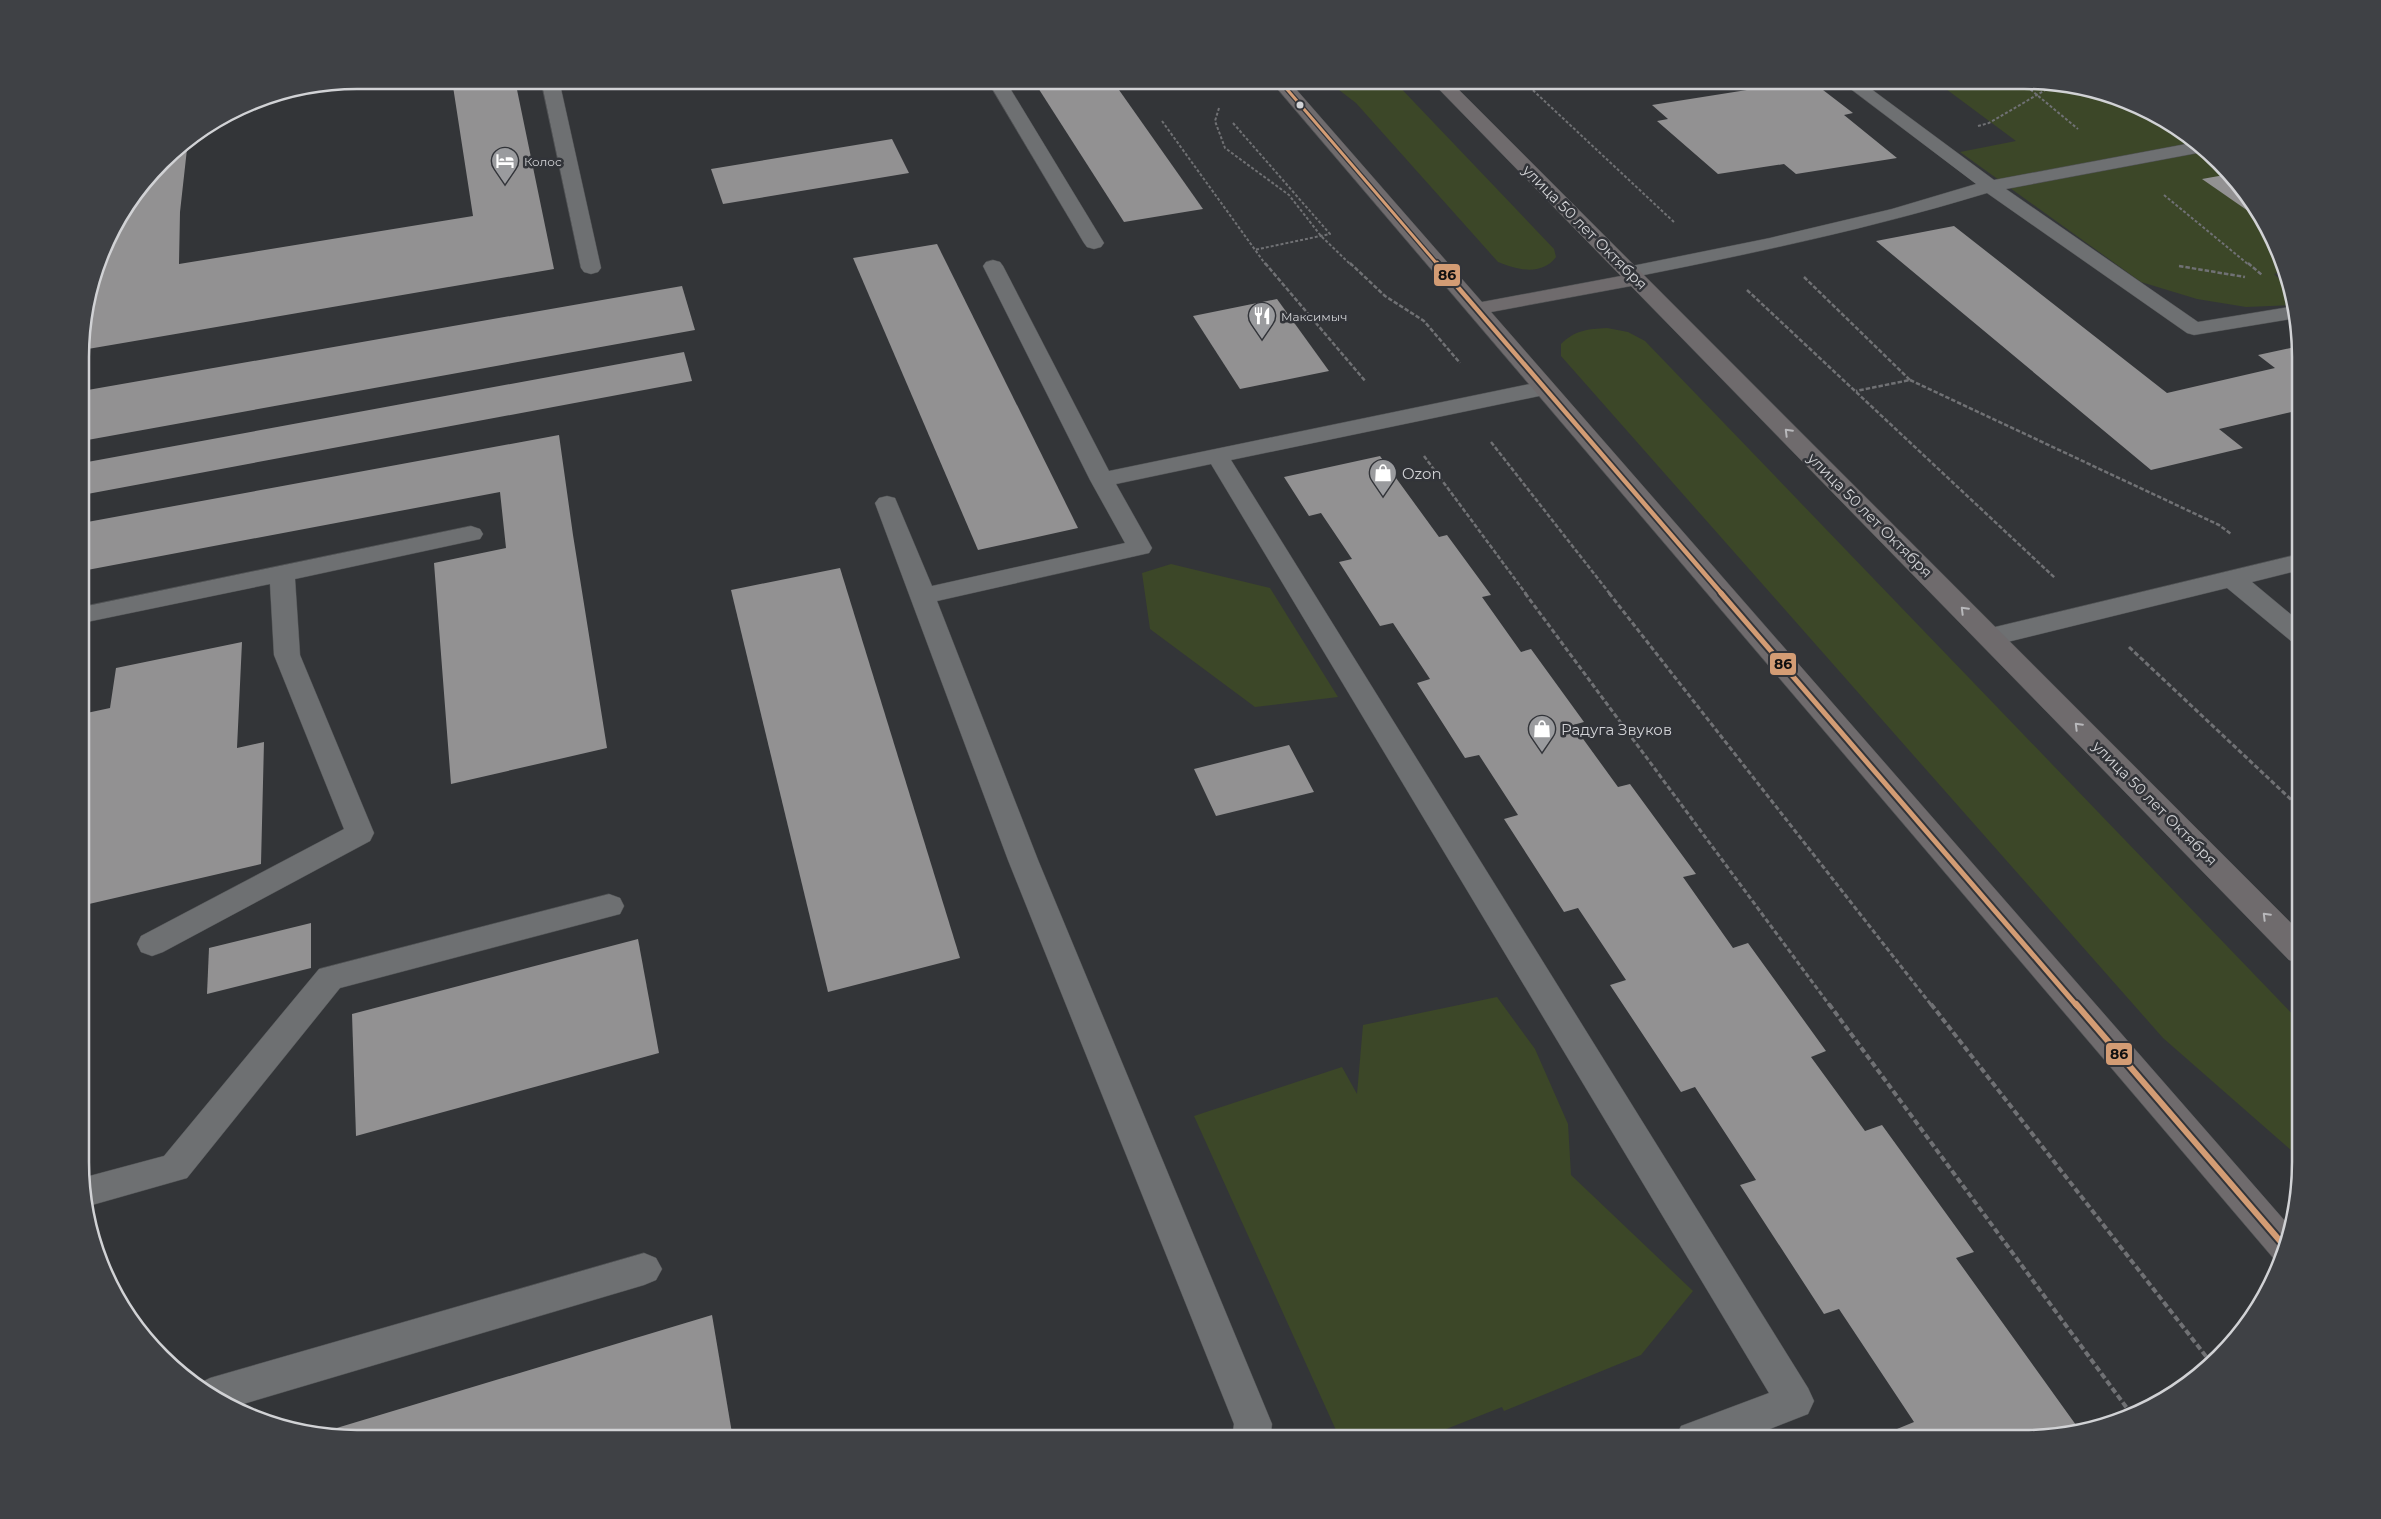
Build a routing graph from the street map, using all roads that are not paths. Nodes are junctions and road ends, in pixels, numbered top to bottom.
1 (552, 89) edge
2 (1001, 89) edge
3 (1287, 89) edge
4 (1448, 89) edge
5 (1860, 89) edge
6 (2193, 149) edge
7 (1990, 186) junction
8 (1094, 243) dead end
9 (993, 266) dead end
10 (591, 268) dead end
11 (1633, 276) junction
12 (1476, 309) junction
13 (2288, 313) edge
14 (1544, 388) junction
15 (1217, 456) junction
16 (1102, 480) junction
17 (887, 503) dead end
18 (472, 534) dead end
19 (2289, 565) edge
20 (282, 574) junction
21 (2232, 578) junction
22 (923, 596) junction
23 (89, 614) edge
24 (2292, 628) edge
25 (1991, 637) junction
26 (609, 906) dead end
27 (2292, 943) edge
28 (152, 944) dead end
29 (90, 1191) edge
30 (2280, 1242) edge
31 (644, 1269) dead end
32 (221, 1393) edge
33 (1252, 1430) edge
34 (1716, 1430) edge

1 - 10 lane
2 - 8 lane
3 - 12 main road
4 - 11 main road, улица 50 лет Октября
5 - 7 lane
6 - 7 lane
7 - 11 lane
7 - 13 lane
9 - 16 lane
11 - 12 main road
25 -> 11 main road, улица 50 лет Октября
12 - 14 main road
14 - 15 lane
14 - 30 main road
15 - 16 lane
15 - 34 lane
16 - 22 lane
17 - 22 lane
18 - 20 lane
19 - 21 lane
20 - 23 lane
20 - 28 lane
21 - 24 lane
21 - 25 lane
22 - 33 lane
27 -> 25 main road, улица 50 лет Октября
26 - 29 lane
31 - 32 lane

